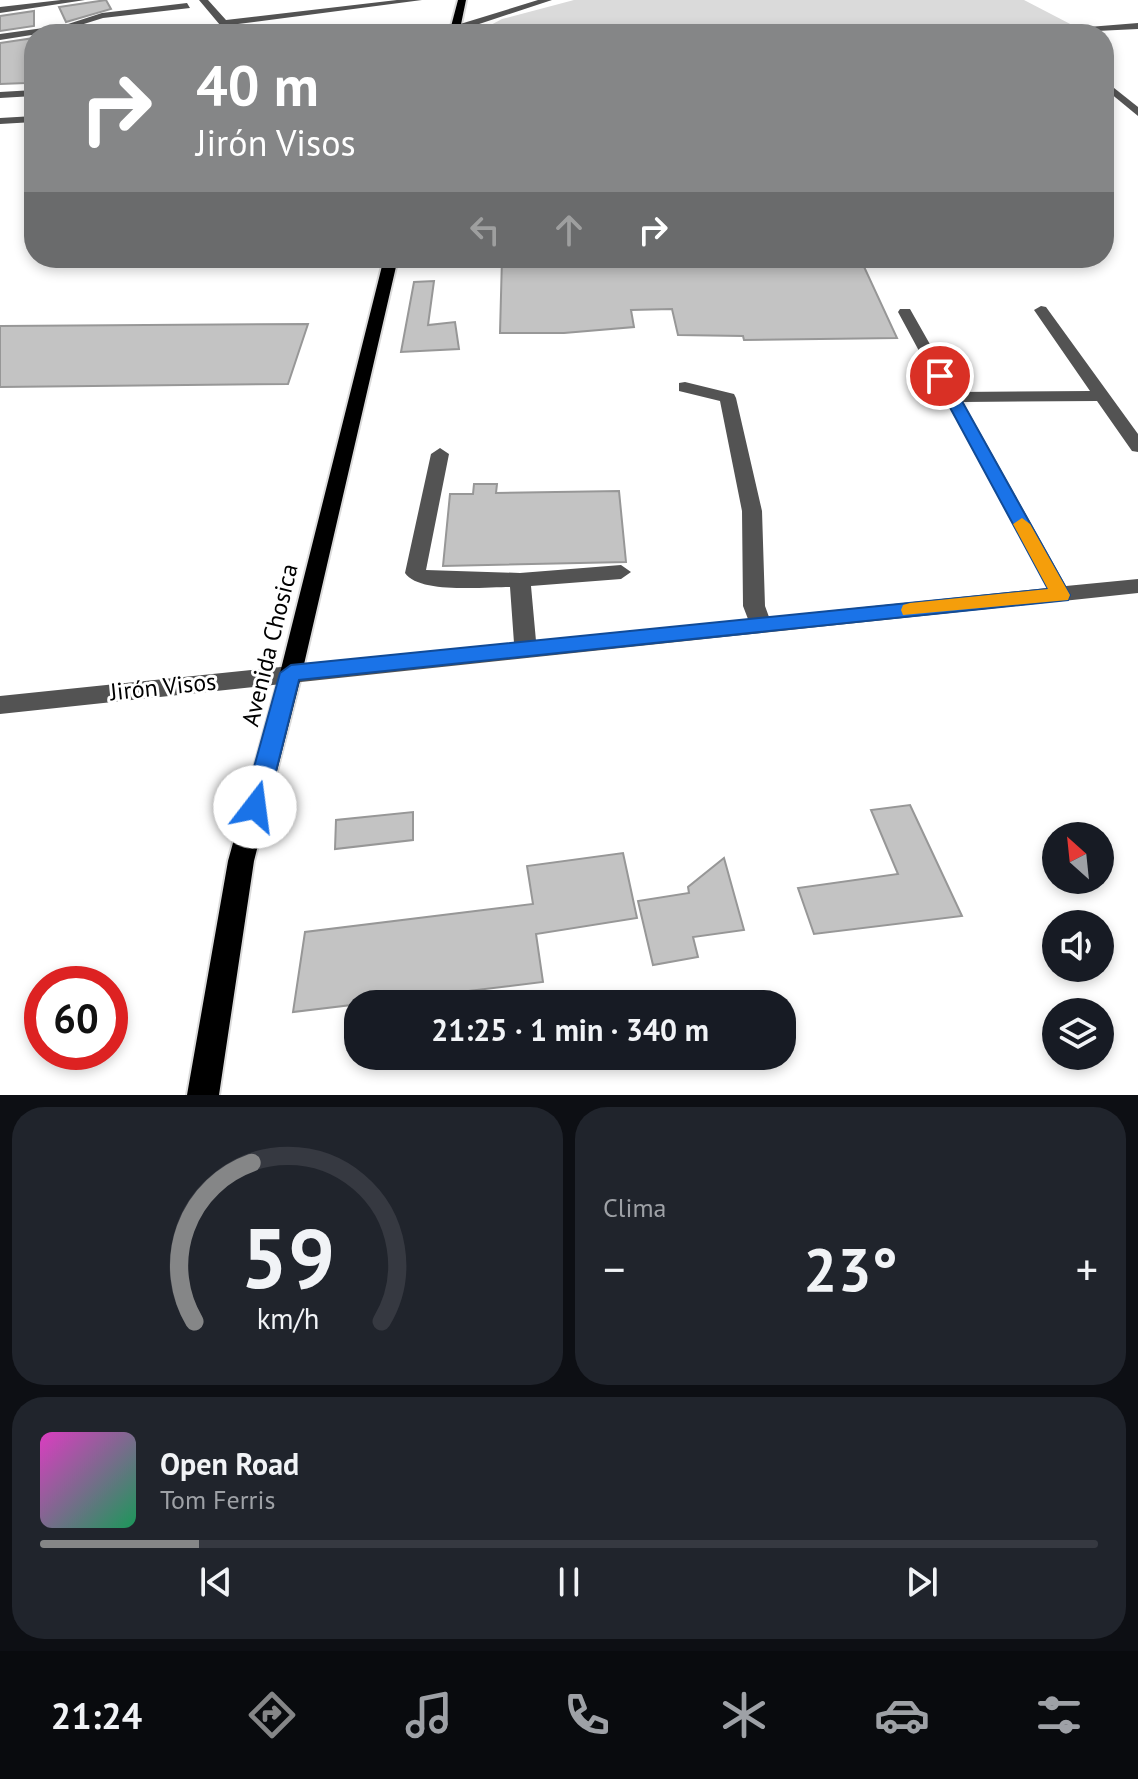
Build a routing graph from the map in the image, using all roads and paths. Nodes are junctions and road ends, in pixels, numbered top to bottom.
1 (81, 0) edge
2 (203, 0) edge
3 (418, 0) edge
4 (462, 0) edge
5 (548, 0) edge
6 (91, 3) dead end
7 (32, 6) junction
8 (187, 6) dead end
9 (3, 14) edge
10 (223, 23) junction
11 (84, 24) edge
12 (229, 24) edge
13 (457, 24) edge
14 (472, 24) edge
15 (1138, 26) edge
16 (1114, 28) edge
17 (24, 36) edge
18 (24, 38) edge
19 (0, 39) edge
20 (0, 85) edge
21 (24, 85) edge
22 (1114, 92) edge
23 (24, 94) edge
24 (0, 95) edge
25 (1138, 113) edge
26 (24, 120) edge
27 (0, 121) edge
28 (389, 268) edge
29 (1041, 310) dead end
30 (905, 312) dead end
31 (685, 387) dead end
32 (1102, 396) junction
33 (952, 397) junction
34 (1138, 447) edge
35 (440, 454) dead end
36 (621, 572) dead end
37 (520, 580) junction
38 (1138, 586) edge
39 (1061, 595) junction
40 (761, 625) junction
41 (526, 649) junction
42 (291, 673) junction
43 (0, 705) edge
44 (203, 1095) edge

1 - 7 street
2 - 10 street
3 - 10 street
4 - 13 main road
5 - 14 street
6 - 7 street
7 - 9 street
8 - 11 street
10 - 12 street
15 - 16 street
17 - 19 street
18 - 19 street
20 - 21 street
22 - 25 street
23 - 24 street
26 - 27 street
28 - 42 main road, Avenida Chosica
29 - 32 street
30 - 33 street
31 - 40 street
32 - 33 street
32 - 34 street
33 - 39 street
35 - 37 street
36 - 37 street
37 - 41 street
38 - 39 street, Jirón Visos
39 - 40 street, Jirón Visos
40 - 41 street, Jirón Visos
41 - 42 street, Jirón Visos
42 - 43 street, Jirón Visos
42 - 44 main road, Avenida Chosica

